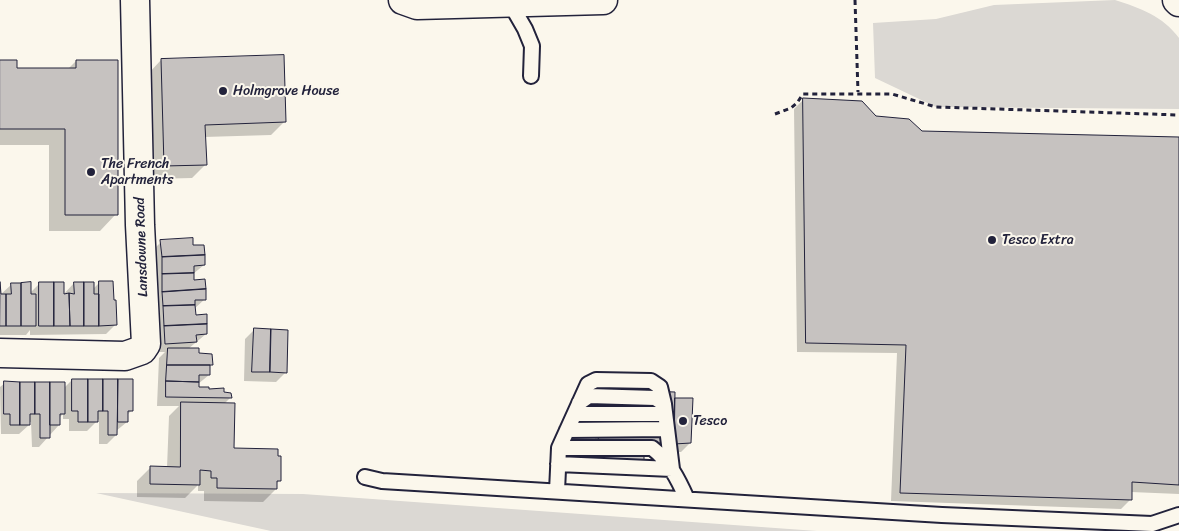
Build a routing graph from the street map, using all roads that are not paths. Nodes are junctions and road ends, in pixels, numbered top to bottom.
1 (135, 0) edge
2 (403, 0) edge
3 (603, 0) edge
4 (510, 3) junction
5 (531, 76) dead end
6 (0, 353) edge
7 (667, 429) junction
8 (567, 430) junction
9 (559, 448) junction
10 (558, 464) junction
11 (672, 470) junction
12 (365, 476) dead end
13 (557, 491) junction
14 (687, 499) junction
15 (1178, 516) edge

1 - 6 main road, Lansdowne Road
2 - 4 main road
3 - 4 main road
4 - 5 lane
7 - 8 lane
7 - 8 lane
7 - 11 lane
8 - 9 lane
9 - 10 lane
9 - 11 lane
10 - 11 lane
10 - 13 lane
11 - 14 lane
12 - 13 lane
13 - 14 lane
14 - 15 lane

